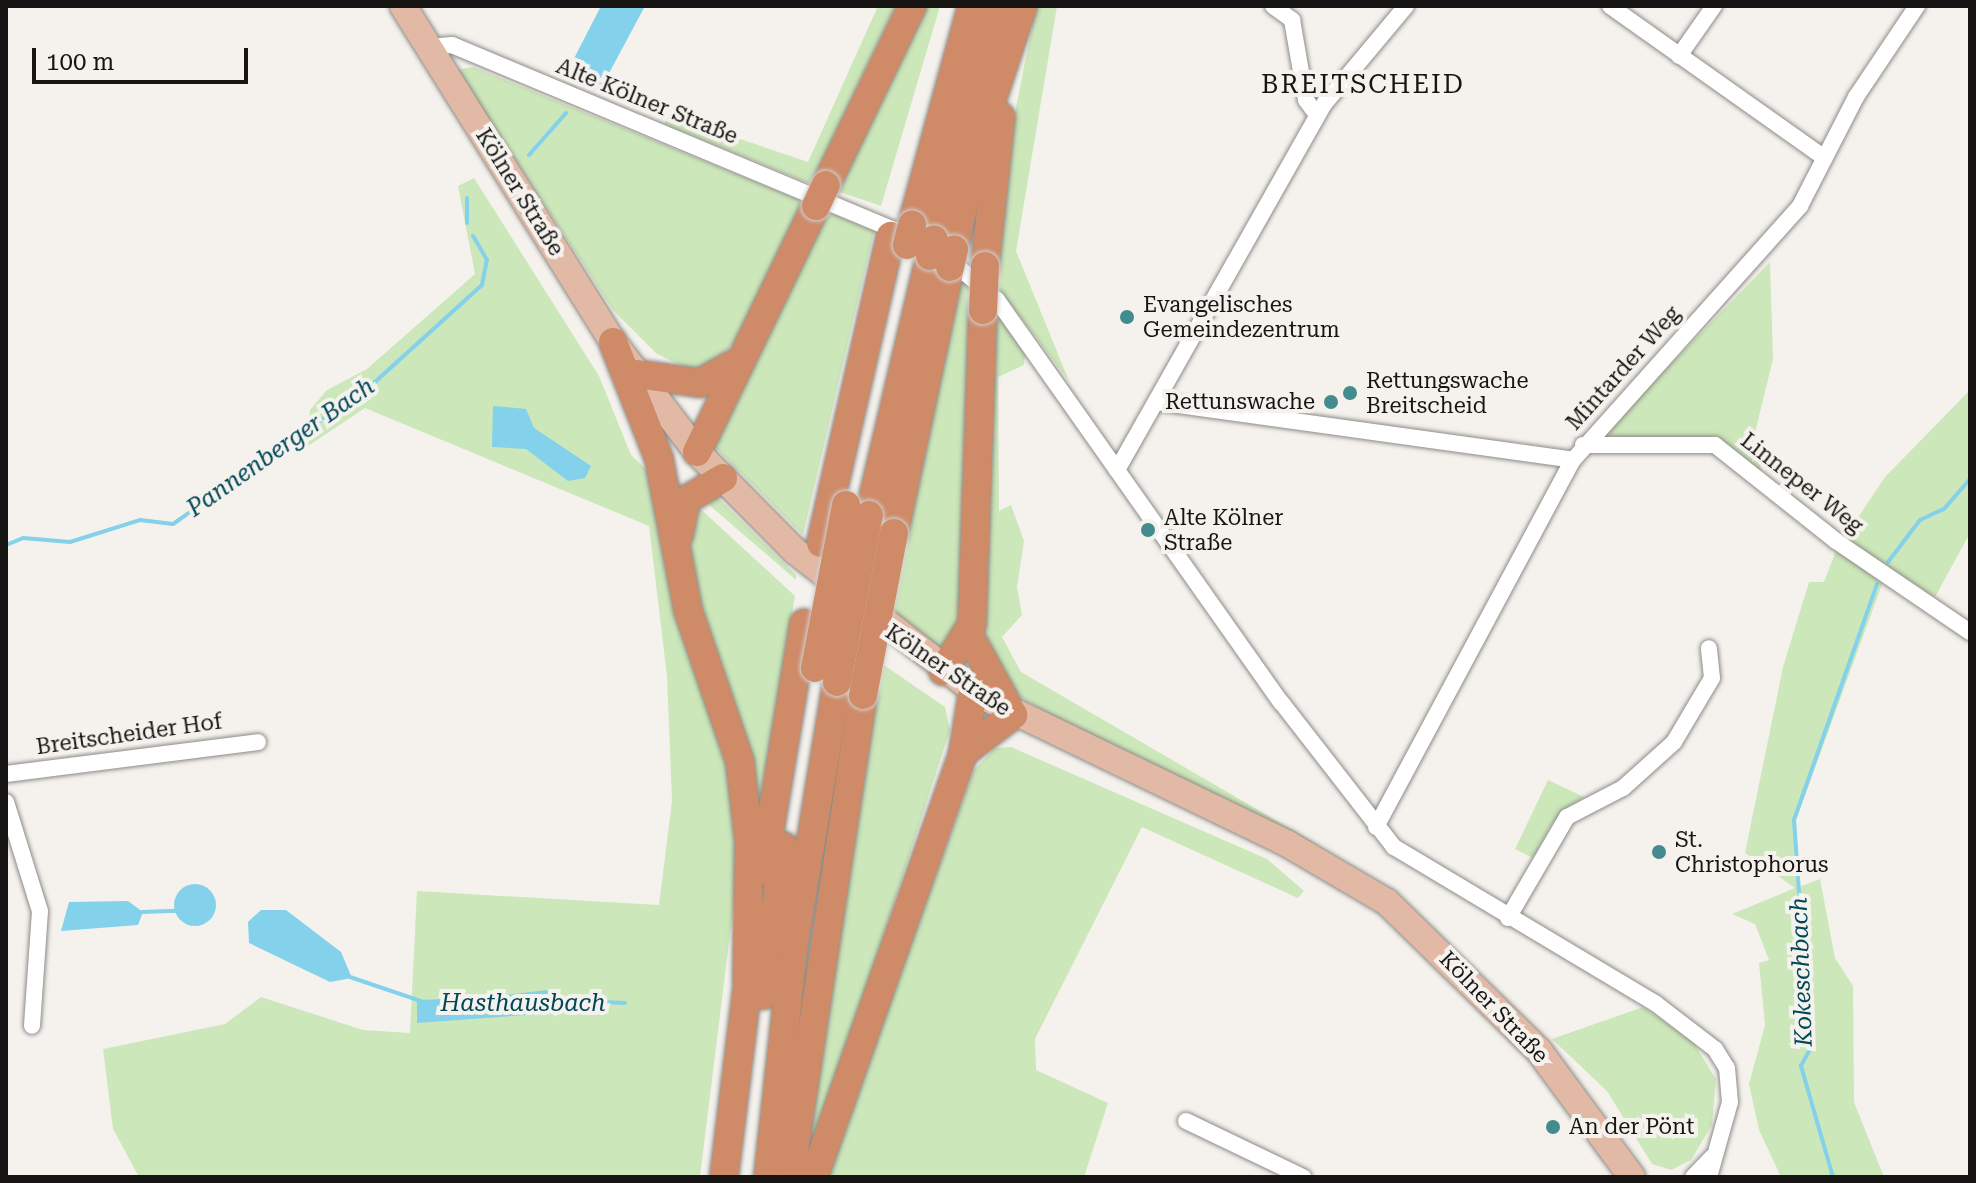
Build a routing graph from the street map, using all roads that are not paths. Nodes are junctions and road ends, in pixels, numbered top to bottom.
1 (403, 6) edge
2 (912, 6) edge
3 (954, 6) edge
4 (972, 6) edge
5 (998, 6) edge
6 (1273, 6) edge
7 (1406, 6) edge
8 (1610, 6) edge
9 (1714, 6) edge
10 (1917, 6) edge
11 (1019, 20) edge
12 (428, 47) junction
13 (1679, 56) junction
14 (1317, 115) junction
15 (1825, 158) junction
16 (922, 242) junction
17 (613, 342) junction
18 (741, 360) junction
19 (637, 374) junction
20 (1157, 402) junction
21 (1583, 445) junction
22 (697, 452) junction
23 (1573, 460) junction
24 (1117, 470) junction
25 (723, 478) junction
26 (677, 555) junction
27 (1970, 632) edge
28 (969, 635) junction
29 (1709, 648) dead end
30 (943, 671) junction
31 (826, 675) junction
32 (973, 691) junction
33 (1013, 715) junction
34 (258, 742) dead end
35 (963, 753) junction
36 (6, 774) edge
37 (6, 802) edge
38 (1376, 827) junction
39 (1508, 918) junction
40 (747, 980) junction
41 (32, 1026) dead end
42 (1186, 1121) dead end
43 (1715, 1153) junction
44 (724, 1177) edge
45 (742, 1177) edge
46 (768, 1177) edge
47 (790, 1177) edge
48 (814, 1177) edge
49 (1303, 1177) edge
50 (1632, 1177) edge
51 (1693, 1177) edge
52 (1709, 1177) edge

1 - 12 main road, Kölner Straße
2 - 18 highway
3 - 16 highway
4 - 16 highway
5 - 16 highway
6 - 14 street
7 - 14 street
8 - 13 street
9 - 13 street
10 - 15 street, Mintarder Weg
11 - 16 highway
11 - 28 highway, bridge
12 - 17 main road, Kölner Straße
12 - 24 street, Alte Kölner Straße
13 - 15 street
14 - 20 street
15 - 21 street, Mintarder Weg
16 - 31 highway, bridge
16 - 40 highway
16 - 47 highway, bridge
17 - 19 main road, Kölner Straße
17 - 26 highway
18 - 19 highway
18 - 22 highway
19 - 22 main road, Kölner Straße
20 - 23 street
20 - 24 street
21 - 23 street, Mintarder Weg
21 - 27 street, Linneper Weg
22 - 25 main road, Kölner Straße
23 - 38 street, Mintarder Weg
24 - 38 street, Alte Kölner Straße
25 - 26 highway
25 - 30 main road, Kölner Straße
26 - 40 highway
28 - 30 highway
28 - 33 highway
29 - 39 street
30 - 32 main road, Kölner Straße
31 - 45 highway
31 - 46 highway
32 - 33 main road, Kölner Straße
32 - 35 highway
33 - 35 highway
33 - 50 main road, Kölner Straße
34 - 36 street, Breitscheider Hof
35 - 48 highway
37 - 41 street
38 - 39 street, Alte Kölner Straße
39 - 43 street, Alte Kölner Straße
40 - 44 highway
42 - 49 street
43 - 51 street, Alte Kölner Straße
43 - 52 street, Alte Kölner Straße

